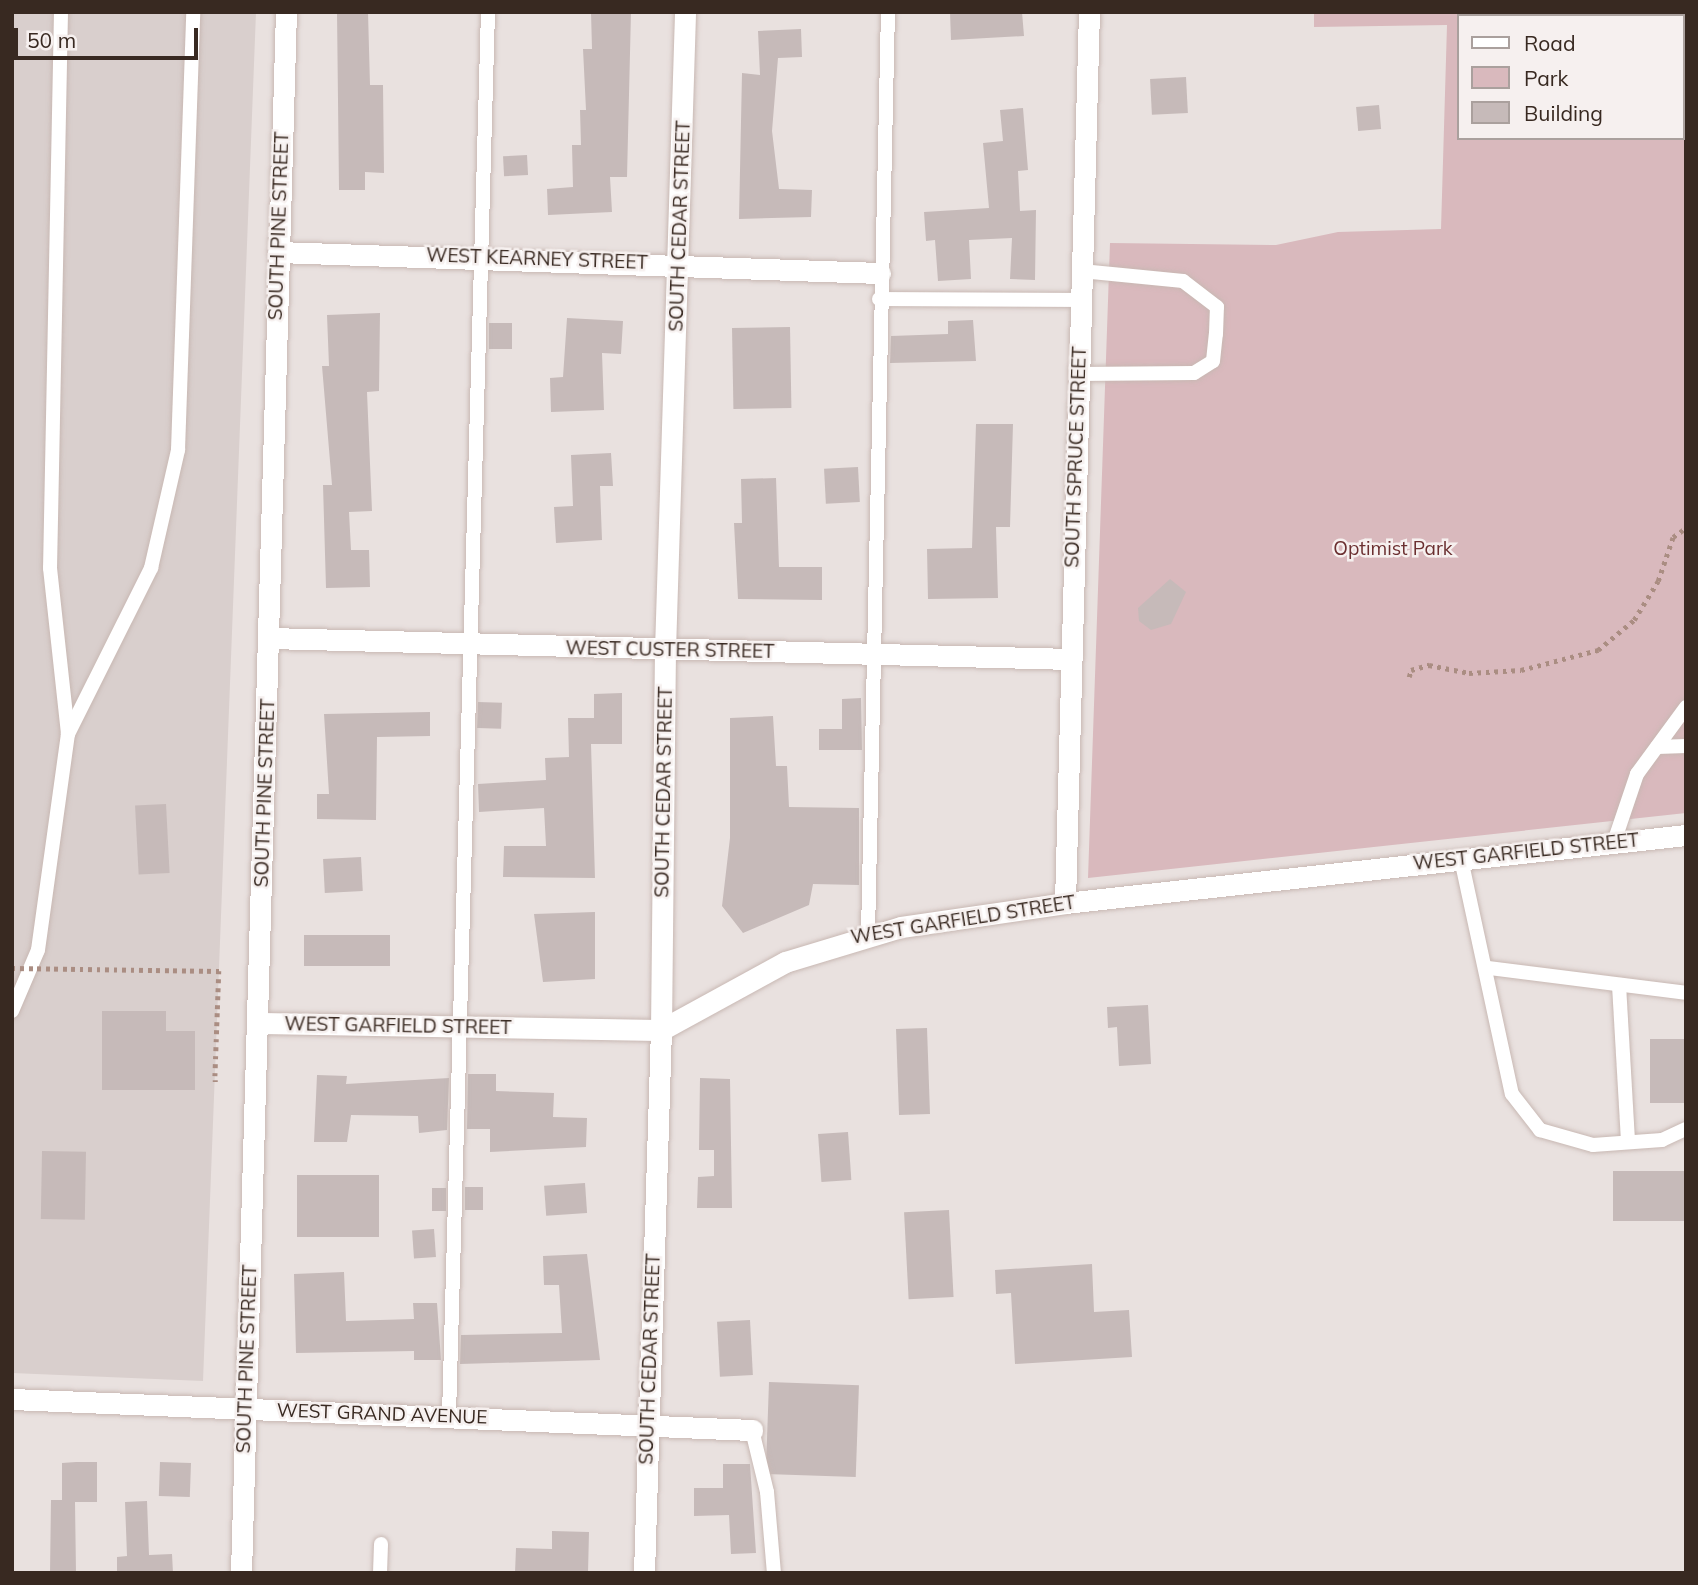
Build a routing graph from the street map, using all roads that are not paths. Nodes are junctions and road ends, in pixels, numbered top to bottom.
1 (61, 12) edge
2 (193, 12) edge
3 (286, 12) edge
4 (488, 12) edge
5 (685, 12) edge
6 (888, 12) edge
7 (1089, 12) edge
8 (278, 252) junction
9 (479, 257) junction
10 (680, 264) junction
11 (1081, 271) junction
12 (880, 273) junction
13 (879, 299) junction
14 (1081, 300) junction
15 (1079, 374) junction
16 (269, 638) junction
17 (473, 644) junction
18 (666, 650) junction
19 (873, 655) junction
20 (1071, 659) junction
21 (1686, 707) edge
22 (68, 734) junction
23 (1686, 746) edge
24 (1657, 747) junction
25 (1686, 835) edge
26 (1614, 842) junction
27 (1461, 859) junction
28 (1065, 903) junction
29 (868, 934) junction
30 (1489, 968) junction
31 (1619, 985) junction
32 (1686, 993) edge
33 (12, 1011) edge
34 (258, 1023) junction
35 (456, 1026) junction
36 (662, 1030) junction
37 (1686, 1129) edge
38 (1628, 1142) junction
39 (12, 1399) edge
40 (244, 1409) junction
41 (449, 1416) junction
42 (648, 1422) junction
43 (752, 1430) joint
44 (381, 1544) dead end
45 (242, 1573) edge
46 (380, 1573) edge
47 (645, 1573) edge
48 (774, 1573) edge

1 - 22 lane
2 - 22 lane
3 - 8 street, SOUTH PINE STREET
4 - 9 lane
5 - 10 street, SOUTH CEDAR STREET
6 - 12 lane
7 - 11 street, SOUTH SPRUCE STREET
8 - 9 street, WEST KEARNEY STREET
8 - 16 street, SOUTH PINE STREET
9 - 10 street, WEST KEARNEY STREET
9 - 17 lane
10 - 12 street, WEST KEARNEY STREET
10 - 18 street, SOUTH CEDAR STREET
11 - 14 street, SOUTH SPRUCE STREET
11 - 15 lane
12 - 13 lane
13 - 14 lane
13 - 19 lane
14 - 15 street, SOUTH SPRUCE STREET
15 - 20 street, SOUTH SPRUCE STREET
16 - 17 street, WEST CUSTER STREET
16 - 34 street, SOUTH PINE STREET
17 - 18 street, WEST CUSTER STREET
17 - 35 lane
18 - 19 street, WEST CUSTER STREET
18 - 36 street, SOUTH CEDAR STREET
19 - 20 street, WEST CUSTER STREET
19 - 29 lane
20 - 28 street, SOUTH SPRUCE STREET
21 - 24 lane
22 - 33 lane
23 - 24 lane
24 - 26 lane
25 - 26 street, WEST GARFIELD STREET
26 - 27 street, WEST GARFIELD STREET
27 - 28 street, WEST GARFIELD STREET
27 - 30 lane
28 - 29 street, WEST GARFIELD STREET
29 - 36 street, WEST GARFIELD STREET
30 - 31 lane
30 - 38 lane
31 - 32 lane
31 - 38 lane
34 - 35 street, WEST GARFIELD STREET
34 - 40 street, SOUTH PINE STREET
35 - 36 street, WEST GARFIELD STREET
35 - 41 lane
36 - 42 street, SOUTH CEDAR STREET
37 - 38 lane
39 - 40 street, WEST GRAND AVENUE
40 - 41 street, WEST GRAND AVENUE
40 - 45 street, SOUTH PINE STREET
41 - 42 street, WEST GRAND AVENUE
42 - 43 street, WEST GRAND AVENUE
42 - 47 street, SOUTH CEDAR STREET
43 - 48 lane
44 - 46 lane

